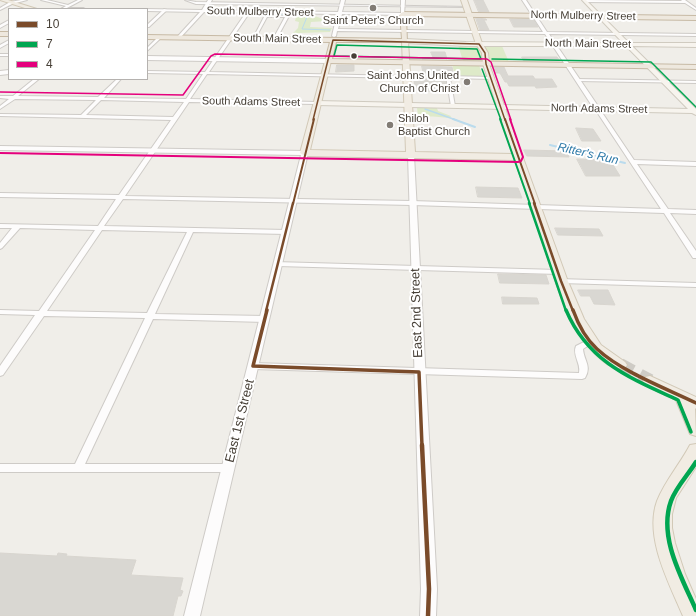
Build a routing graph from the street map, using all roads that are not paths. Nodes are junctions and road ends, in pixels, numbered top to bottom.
1 (2, 0) edge
2 (25, 0) edge
3 (43, 0) edge
4 (80, 0) edge
5 (187, 0) edge
6 (403, 0) edge
7 (464, 0) edge
8 (524, 0) edge
9 (584, 0) edge
10 (209, 1) edge
11 (684, 1) edge
12 (232, 2) edge
13 (11, 3) junction
14 (342, 3) edge
15 (310, 4) junction
16 (68, 6) junction
17 (403, 6) junction
18 (466, 7) junction
19 (28, 8) edge
20 (65, 8) edge
21 (0, 9) edge
22 (696, 9) edge
23 (148, 10) edge
24 (165, 10) junction
25 (203, 11) junction
26 (248, 12) junction
27 (308, 13) junction
28 (340, 13) junction
29 (403, 14) junction
30 (470, 15) junction
31 (535, 16) junction
32 (600, 16) junction
33 (696, 18) edge
34 (148, 26) edge
35 (336, 30) junction
36 (404, 30) junction
37 (475, 32) junction
38 (546, 32) junction
39 (617, 34) junction
40 (696, 35) edge
41 (148, 37) edge
42 (160, 37) junction
43 (180, 37) junction
44 (230, 38) junction
45 (253, 39) junction
46 (275, 39) junction
47 (333, 40) junction
48 (405, 41) junction
49 (479, 44) junction
50 (554, 44) junction
51 (628, 45) junction
52 (696, 46) edge
53 (148, 48) edge
54 (148, 58) edge
55 (215, 59) junction
56 (328, 61) junction
57 (406, 62) junction
58 (486, 64) junction
59 (568, 65) junction
60 (650, 67) junction
61 (696, 67) edge
62 (148, 72) edge
63 (205, 73) junction
64 (324, 75) junction
65 (407, 77) junction
66 (491, 78) junction
67 (36, 80) edge
68 (118, 80) edge
69 (578, 80) junction
70 (664, 81) junction
71 (696, 82) edge
72 (0, 97) edge
73 (13, 98) junction
74 (99, 99) junction
75 (186, 100) junction
76 (317, 103) junction
77 (408, 105) junction
78 (453, 106) junction
79 (501, 107) junction
80 (0, 108) edge
81 (597, 109) junction
82 (695, 112) edge
83 (0, 115) edge
84 (82, 117) junction
85 (174, 119) junction
86 (0, 148) edge
87 (152, 150) junction
88 (305, 153) junction
89 (410, 155) junction
90 (518, 157) junction
91 (633, 162) junction
92 (696, 164) edge
93 (0, 195) edge
94 (120, 197) junction
95 (293, 201) junction
96 (412, 204) junction
97 (536, 208) junction
98 (666, 211) junction
99 (696, 212) edge
100 (0, 226) edge
101 (18, 226) junction
102 (100, 228) junction
103 (191, 230) junction
104 (286, 232) junction
105 (0, 247) edge
106 (696, 256) edge
107 (278, 264) junction
108 (415, 268) junction
109 (560, 276) junction
110 (696, 285) edge
111 (0, 312) edge
112 (42, 313) junction
113 (150, 316) junction
114 (264, 319) junction
115 (590, 342) junction
116 (620, 365) tunnel mouth
117 (253, 366) junction
118 (419, 372) junction
119 (0, 373) edge
120 (650, 381) tunnel mouth
121 (682, 396) junction
122 (696, 403) edge
123 (696, 430) edge
124 (696, 450) edge
125 (0, 468) edge
126 (78, 468) junction
127 (228, 468) junction
128 (428, 613) edge
129 (192, 616) edge
130 (693, 616) edge

1 - 13 main road
2 - 13 street
3 - 16 street
4 - 16 street
5 - 10 street
6 - 17 street
7 - 18 main road
8 - 31 street
9 - 11 street
9 - 32 main road
10 - 12 street
10 - 25 street
11 - 22 street
12 - 15 street
13 - 19 main road
13 - 21 street
14 - 15 street
14 - 17 street
14 - 28 street
15 - 27 street
16 - 20 street
17 - 18 street
17 - 29 street
18 - 30 main road
23 - 24 street, South Mulberry Street
24 - 25 street, South Mulberry Street
24 - 34 street
25 - 26 street, South Mulberry Street
25 - 43 street
26 - 27 street, South Mulberry Street
26 - 44 street
27 - 28 street, South Mulberry Street
28 - 29 street, South Mulberry Street
28 - 35 street
29 - 30 highway, South Mulberry Street
29 - 36 highway
30 - 31 highway, North Mulberry Street
30 - 37 main road
31 - 32 highway, North Mulberry Street
31 - 38 street
32 - 33 highway, North Mulberry Street
32 - 39 main road
35 - 36 street
35 - 47 street
36 - 37 street
36 - 48 highway
37 - 38 street
37 - 49 main road
38 - 39 street
38 - 50 street
39 - 40 street
39 - 51 main road
41 - 42 highway, South Main Street
42 - 43 highway, South Main Street
42 - 53 street
43 - 44 highway, South Main Street
44 - 45 highway, South Main Street
44 - 55 street
45 - 46 highway, South Main Street
45 - 46 street
46 - 47 highway, South Main Street
47 - 48 highway, South Main Street
47 - 56 highway, East 1st Street
48 - 49 main road, South Main Street
48 - 57 main road, East 2nd Street
49 - 50 main road, North Main Street
49 - 58 main road
50 - 51 main road, North Main Street
50 - 59 street
51 - 52 main road, North Main Street
51 - 60 main road
54 - 55 street
55 - 56 street
55 - 63 street
56 - 57 highway
56 - 64 main road, East 1st Street
57 - 58 highway
57 - 65 main road, East 2nd Street
58 - 59 highway
58 - 66 main road
59 - 60 highway
59 - 69 street
60 - 61 highway
60 - 70 main road
62 - 63 street
63 - 64 street
63 - 75 street
64 - 65 street
64 - 76 main road, East 1st Street
65 - 77 main road, East 2nd Street
66 - 78 street
66 - 79 main road
67 - 73 street
68 - 74 street
69 - 70 street
69 - 81 street
70 - 71 street
70 - 82 main road
72 - 73 street, South Adams Street
73 - 74 street, South Adams Street
73 - 80 street
74 - 75 street, South Adams Street
74 - 84 street
75 - 76 street, South Adams Street
75 - 85 street
76 - 77 main road, South Adams Street
76 - 88 main road, East 1st Street
77 - 78 main road, South Adams Street
77 - 89 main road, East 2nd Street
78 - 79 main road, South Adams Street
79 - 81 main road, North Adams Street
79 - 90 main road
81 - 82 main road, North Adams Street
81 - 91 street
83 - 84 street
84 - 85 street
85 - 87 street
86 - 87 street
87 - 88 street
87 - 94 street
88 - 89 main road
88 - 95 street, East 1st Street
89 - 90 main road
89 - 96 street, East 2nd Street
90 - 97 main road
91 - 92 street
91 - 98 street
93 - 94 street
94 - 95 street
94 - 102 street
95 - 96 street
95 - 104 street, East 1st Street
96 - 97 street
96 - 108 street, East 2nd Street
97 - 98 street
97 - 109 main road
98 - 99 street
98 - 106 street
100 - 101 street
101 - 102 street
101 - 105 street
102 - 103 street
102 - 112 street
103 - 104 street
103 - 113 street
104 - 107 street, East 1st Street
107 - 108 street
107 - 114 street, East 1st Street
108 - 109 street
108 - 118 street, East 2nd Street
109 - 110 street
109 - 115 main road
111 - 112 street
112 - 113 street
112 - 119 street
113 - 114 street
113 - 126 street
114 - 117 street, East 1st Street
115 - 116 main road
115 - 118 street
117 - 118 street
117 - 127 street, East 1st Street
118 - 128 street, East 2nd Street
120 - 121 main road
121 - 122 main road
121 - 123 main road
124 - 130 main road
125 - 126 street
126 - 127 street
127 - 129 street, East 1st Street

